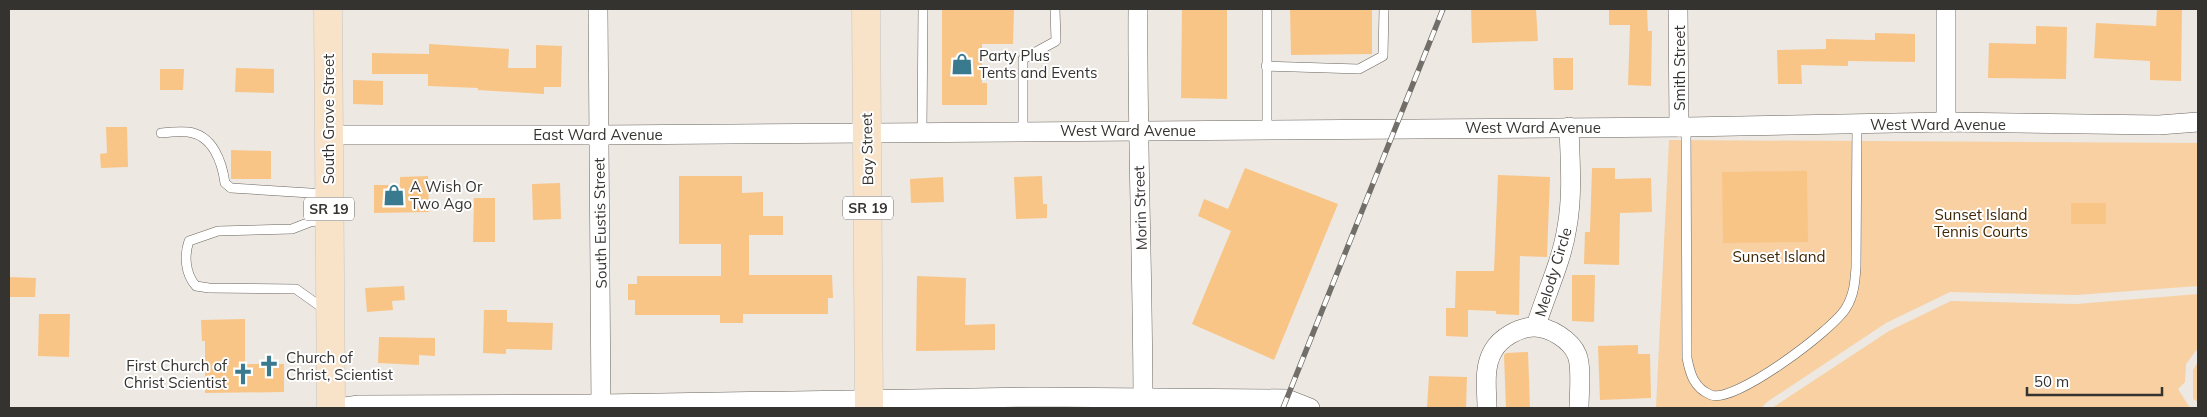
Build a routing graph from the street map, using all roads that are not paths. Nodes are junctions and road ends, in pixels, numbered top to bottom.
1 (328, 9) edge
2 (598, 9) edge
3 (866, 9) edge
4 (923, 9) edge
5 (1055, 9) edge
6 (1138, 9) edge
7 (1267, 9) edge
8 (1384, 9) edge
9 (1678, 9) edge
10 (1946, 9) edge
11 (1266, 66) junction
12 (1946, 122) junction
13 (2198, 122) edge
14 (1857, 124) junction
15 (1569, 127) junction
16 (1682, 127) junction
17 (1267, 129) junction
18 (922, 131) junction
19 (1023, 131) junction
20 (1137, 131) junction
21 (867, 132) junction
22 (160, 133) dead end
23 (328, 135) junction
24 (599, 135) junction
25 (329, 207) junction
26 (330, 313) junction
27 (1536, 326) junction
28 (1143, 403) edge
29 (869, 404) edge
30 (601, 406) edge
31 (331, 408) edge
32 (338, 408) edge
33 (1310, 408) edge
34 (1487, 408) edge
35 (1579, 408) edge

1 - 23 main road, South Grove Street / SR 19
2 - 24 street, South Eustis Street
3 - 21 main road, Bay Street / SR 19
4 - 18 lane
5 - 19 lane
6 - 20 street, Morin Street
7 - 11 lane
8 - 11 lane
9 - 16 street, Smith Street
10 - 12 street
11 - 17 lane
12 - 13 street, West Ward Avenue
12 - 14 street, West Ward Avenue
14 - 16 street, West Ward Avenue
14 - 16 lane
15 - 16 street, West Ward Avenue
15 - 17 street, West Ward Avenue
15 - 27 street, Melody Circle
17 - 20 street, West Ward Avenue
18 - 19 street, West Ward Avenue
18 - 21 street, West Ward Avenue
19 - 20 street, West Ward Avenue
20 - 28 street, Morin Street
21 - 24 street, East Ward Avenue
21 - 29 main road, Bay Street / SR 19
22 - 25 lane
23 - 24 street, East Ward Avenue
23 - 25 main road, South Grove Street / SR 19
24 - 30 street, South Eustis Street
25 - 26 main road, South Grove Street / SR 19
25 - 26 lane
26 - 31 main road, South Grove Street / SR 19
27 - 34 street, Melody Circle
27 - 35 street, Melody Circle
28 - 29 street
28 - 33 street
29 - 30 street
30 - 32 street

